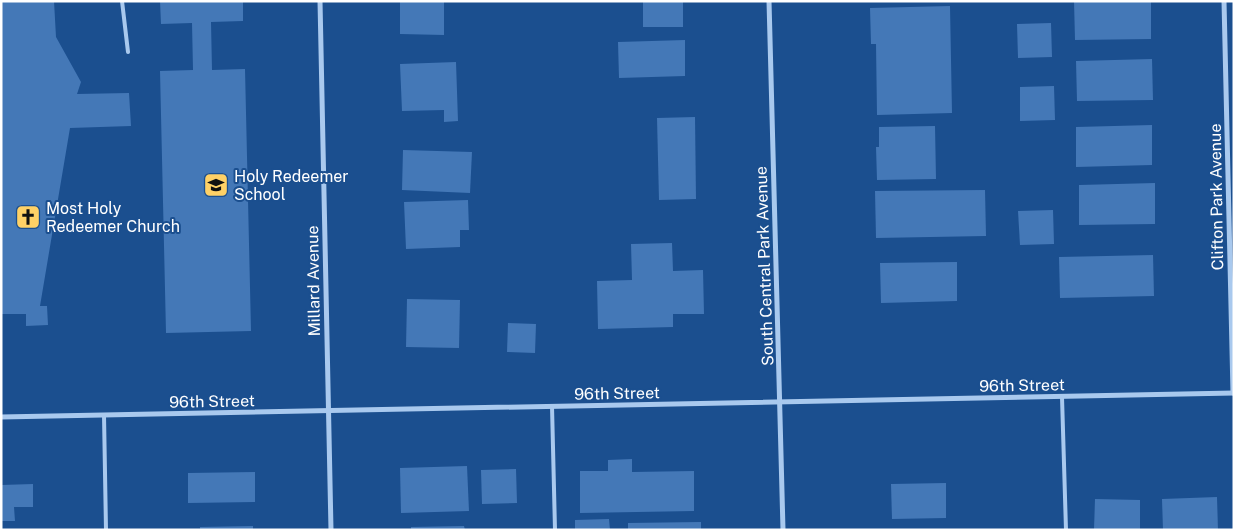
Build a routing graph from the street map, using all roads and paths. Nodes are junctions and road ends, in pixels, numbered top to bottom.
1 (122, 1) edge
2 (320, 1) edge
3 (769, 1) edge
4 (1224, 1) edge
5 (128, 52) dead end
6 (1234, 392) edge
7 (1062, 396) junction
8 (780, 402) junction
9 (552, 406) junction
10 (329, 411) junction
11 (104, 416) junction
12 (1, 417) edge
13 (106, 530) edge
14 (331, 530) edge
15 (555, 530) edge
16 (783, 530) edge
17 (1066, 530) edge

1 - 5 lane
2 - 10 street, Millard Avenue
3 - 8 street, South Central Park Avenue
4 - 6 street, Clifton Park Avenue
6 - 7 street, 96th Street
7 - 8 street, 96th Street
7 - 17 lane
8 - 9 street, 96th Street
8 - 16 street, South Central Park Avenue
9 - 10 street, 96th Street
9 - 15 lane
10 - 11 street, 96th Street
10 - 14 street, Millard Avenue
11 - 12 street, 96th Street
11 - 13 lane

